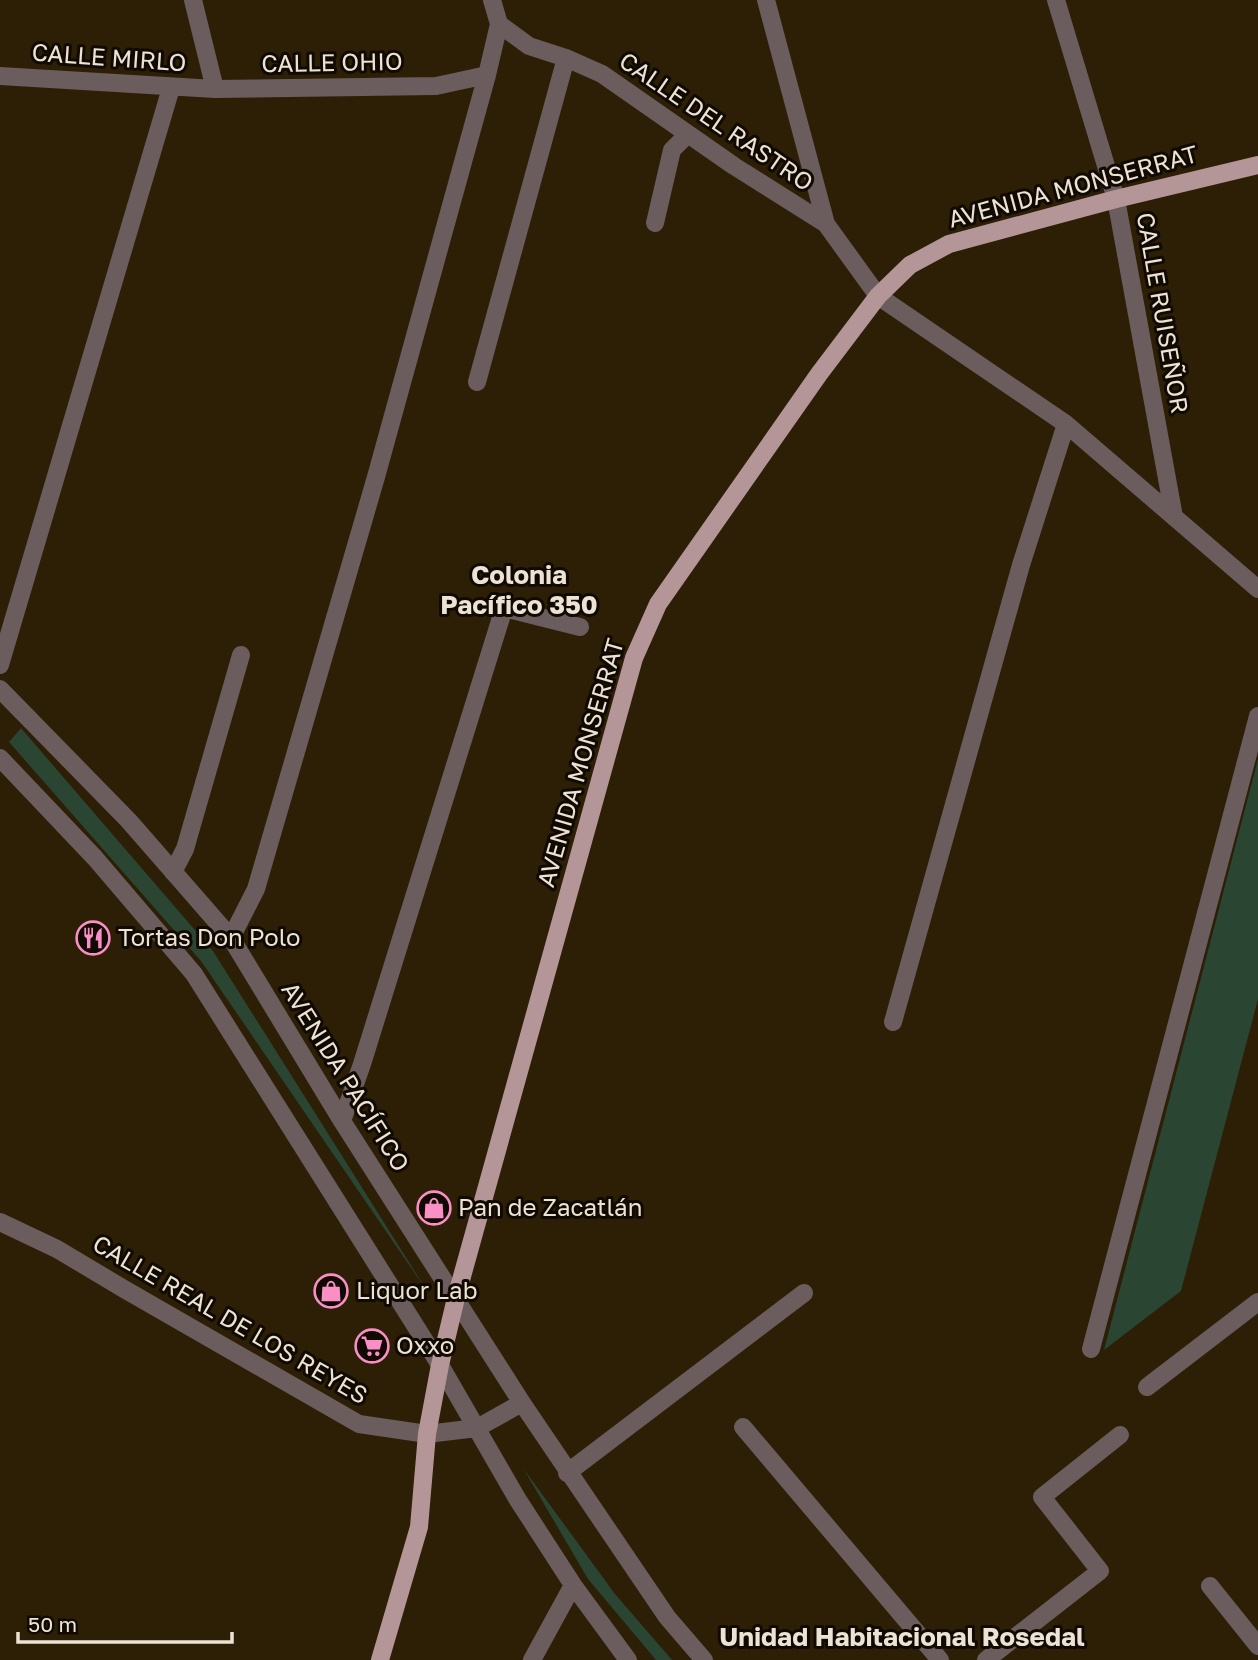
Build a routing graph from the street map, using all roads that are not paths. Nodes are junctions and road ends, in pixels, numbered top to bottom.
1 (193, 0) edge
2 (492, 0) edge
3 (766, 0) edge
4 (1056, 0) edge
5 (499, 24) junction
6 (566, 58) junction
7 (487, 75) junction
8 (0, 76) edge
9 (171, 88) junction
10 (215, 89) junction
11 (688, 134) junction
12 (1258, 165) edge
13 (1116, 199) junction
14 (655, 223) dead end
15 (827, 223) junction
16 (878, 296) junction
17 (477, 382) dead end
18 (1066, 424) junction
19 (1174, 517) junction
20 (1258, 589) edge
21 (580, 627) dead end
22 (241, 655) dead end
23 (0, 665) edge
24 (4, 701) edge
25 (1258, 716) edge
26 (0, 758) edge
27 (173, 872) junction
28 (231, 938) junction
29 (892, 1022) dead end
30 (342, 1121) junction
31 (0, 1222) edge
32 (804, 1293) dead end
33 (456, 1298) junction
34 (1258, 1302) edge
35 (1091, 1349) dead end
36 (440, 1365) junction
37 (1147, 1387) dead end
38 (522, 1403) junction
39 (743, 1427) dead end
40 (477, 1428) junction
41 (427, 1434) junction
42 (1120, 1435) dead end
43 (567, 1473) junction
44 (573, 1585) junction
45 (1210, 1586) dead end
46 (1258, 1646) edge
47 (380, 1660) edge
48 (532, 1660) edge
49 (628, 1660) edge
50 (704, 1660) edge
51 (940, 1660) edge
52 (986, 1660) edge

1 - 10 street
2 - 5 street
3 - 15 street
4 - 13 street, CALLE RUISEÑOR
5 - 6 street, CALLE DEL RASTRO
5 - 7 street
6 - 11 street, CALLE DEL RASTRO
6 - 17 street
7 - 10 street, CALLE OHIO
7 - 28 street
8 - 9 street, CALLE MIRLO
9 - 10 street, CALLE MIRLO
9 - 23 street
11 - 14 street
11 - 15 street, CALLE DEL RASTRO
12 - 13 main road, AVENIDA MONSERRAT
13 - 16 main road, AVENIDA MONSERRAT
13 - 19 street, CALLE RUISEÑOR
15 - 16 street, CALLE DEL RASTRO
16 - 18 street
16 - 33 main road, AVENIDA MONSERRAT
18 - 19 street
18 - 29 street
19 - 20 street
21 - 30 street
22 - 27 street
24 - 27 street, AVENIDA PACÍFICO
25 - 35 street
26 - 36 street
27 - 28 street, AVENIDA PACÍFICO
28 - 30 street, AVENIDA PACÍFICO
30 - 33 street, AVENIDA PACÍFICO
31 - 41 street, CALLE REAL DE LOS REYES
32 - 43 street
33 - 36 main road, AVENIDA MONSERRAT
33 - 38 street, AVENIDA PACÍFICO
34 - 37 street
36 - 40 street
36 - 41 main road, AVENIDA MONSERRAT
38 - 40 street, CALLE REAL DE LOS REYES
38 - 43 street, AVENIDA PACÍFICO
39 - 51 street
40 - 41 street, CALLE REAL DE LOS REYES
40 - 44 street
41 - 47 main road, AVENIDA MONSERRAT
42 - 52 street
43 - 50 street, AVENIDA PACÍFICO
44 - 48 street
44 - 49 street
45 - 46 street

